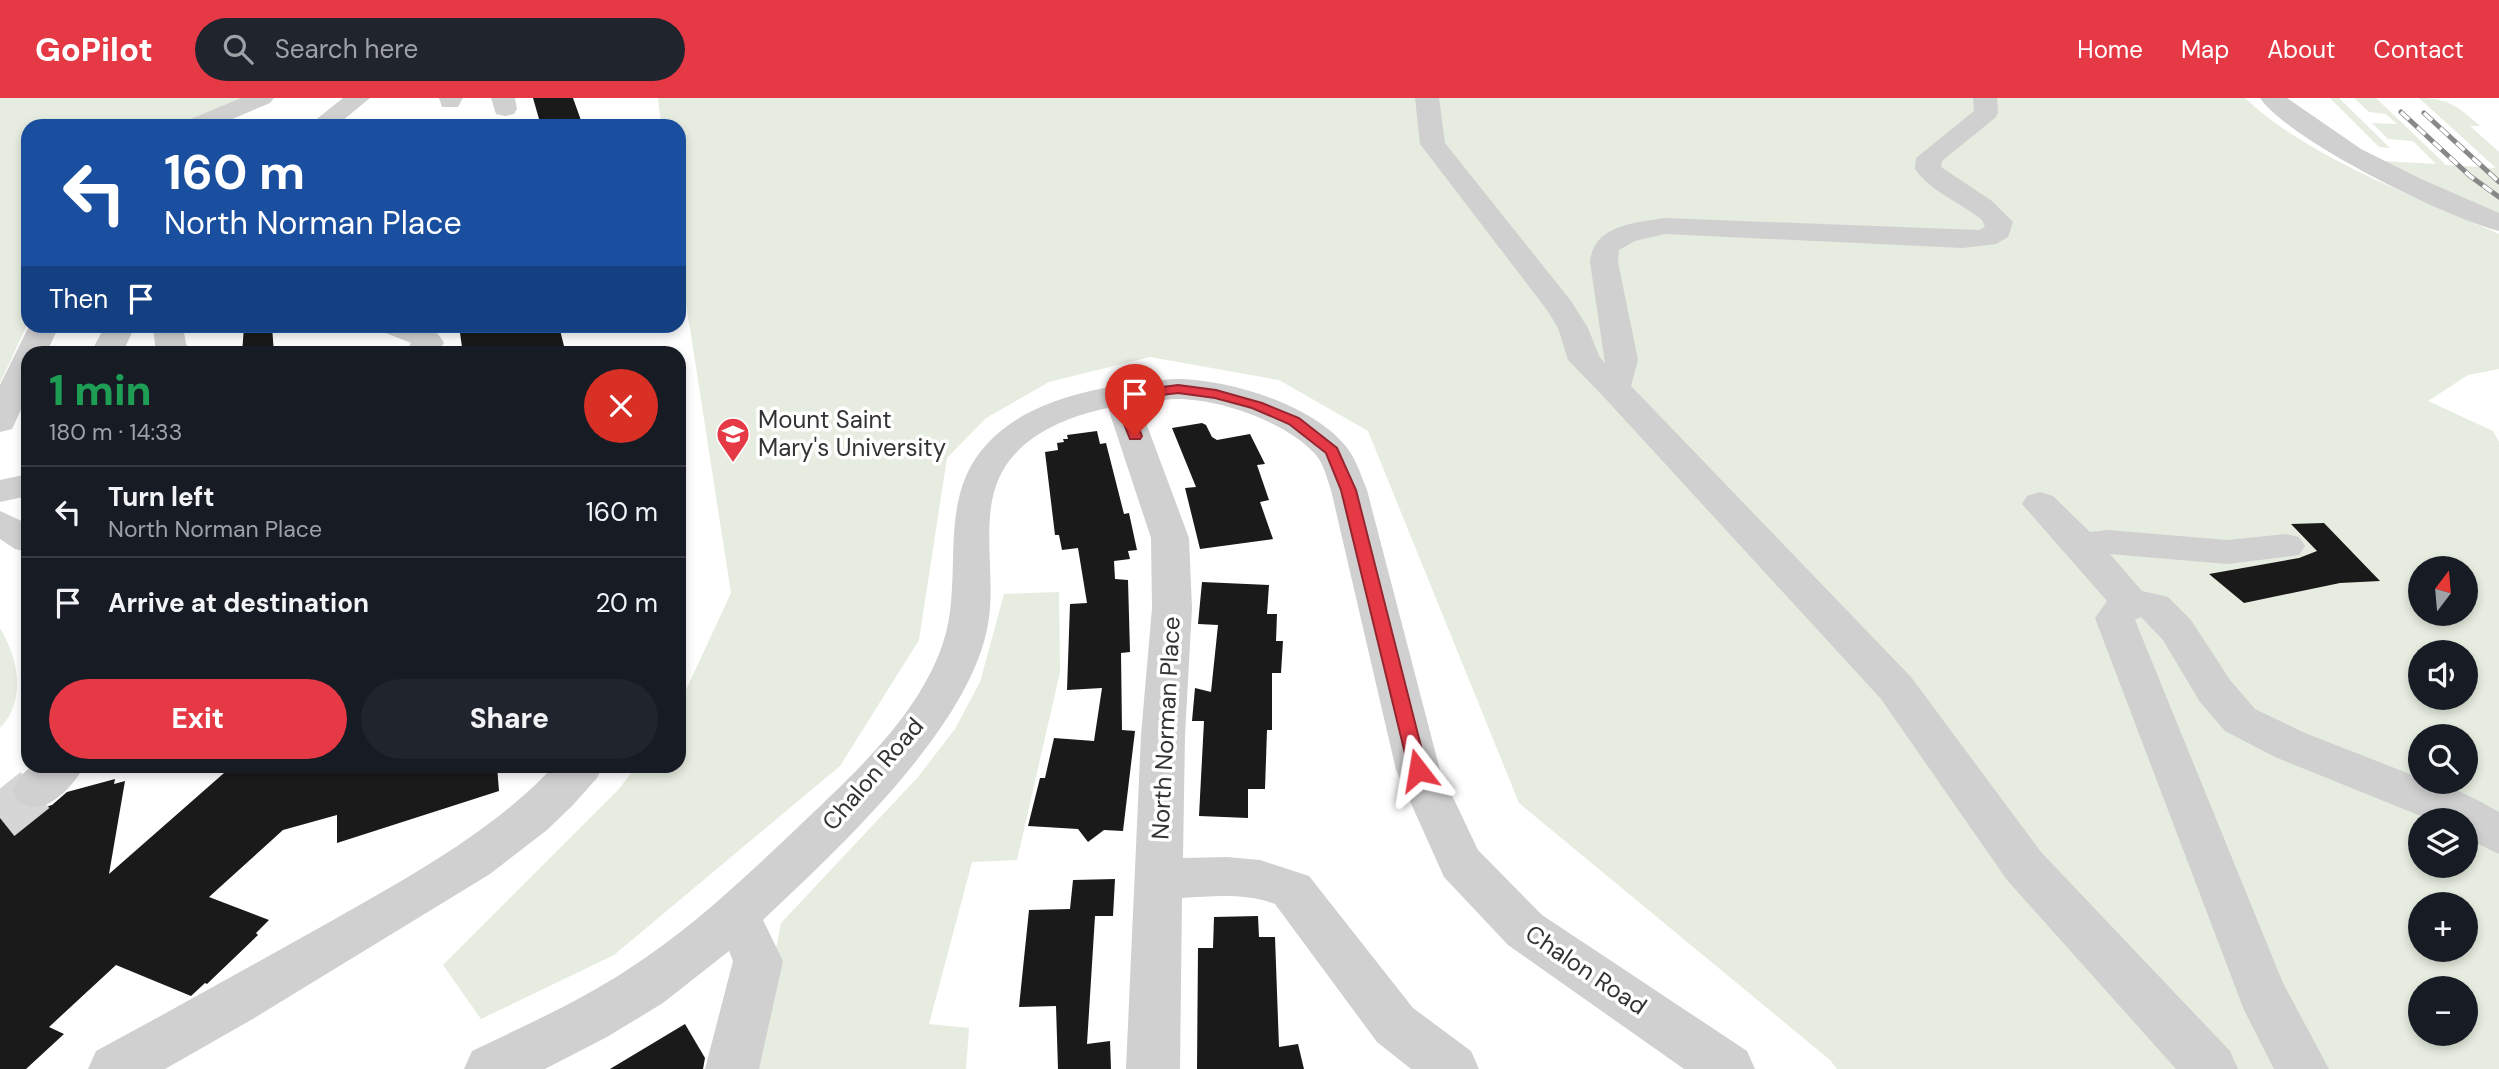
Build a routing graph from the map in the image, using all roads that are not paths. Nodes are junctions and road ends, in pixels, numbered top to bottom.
1 (358, 98) edge
2 (1427, 98) edge
3 (1985, 98) edge
4 (2272, 98) edge
5 (272, 109) edge
6 (227, 119) edge
7 (330, 119) edge
8 (2499, 223) edge
9 (414, 333) edge
10 (426, 346) edge
11 (21, 374) edge
12 (1614, 388) junction
13 (1120, 396) junction
14 (0, 422) edge
15 (21, 486) edge
16 (0, 491) edge
17 (2040, 504) dead end
18 (0, 523) edge
19 (21, 536) edge
20 (2081, 545) junction
21 (2286, 546) dead end
22 (2129, 601) junction
23 (573, 773) edge
24 (2499, 835) edge
25 (1159, 879) junction
26 (737, 916) junction
27 (115, 1069) edge
28 (491, 1069) edge
29 (732, 1069) edge
30 (1153, 1069) edge
31 (1452, 1069) edge
32 (1728, 1069) edge
33 (2211, 1069) edge
34 (2302, 1069) edge

1 - 7 street
2 - 12 street
3 - 12 street
4 - 8 street
5 - 6 street
9 - 10 street
11 - 14 street
12 - 33 street
13 - 25 street, North Norman Place
13 - 26 street, Chalon Road
13 - 32 street, Chalon Road
15 - 16 street
17 - 20 street
18 - 19 street
20 - 21 street
20 - 22 street
22 - 24 street
22 - 34 street
23 - 27 street
25 - 30 street, North Norman Place
25 - 31 street
26 - 28 street, Chalon Road
26 - 29 street

